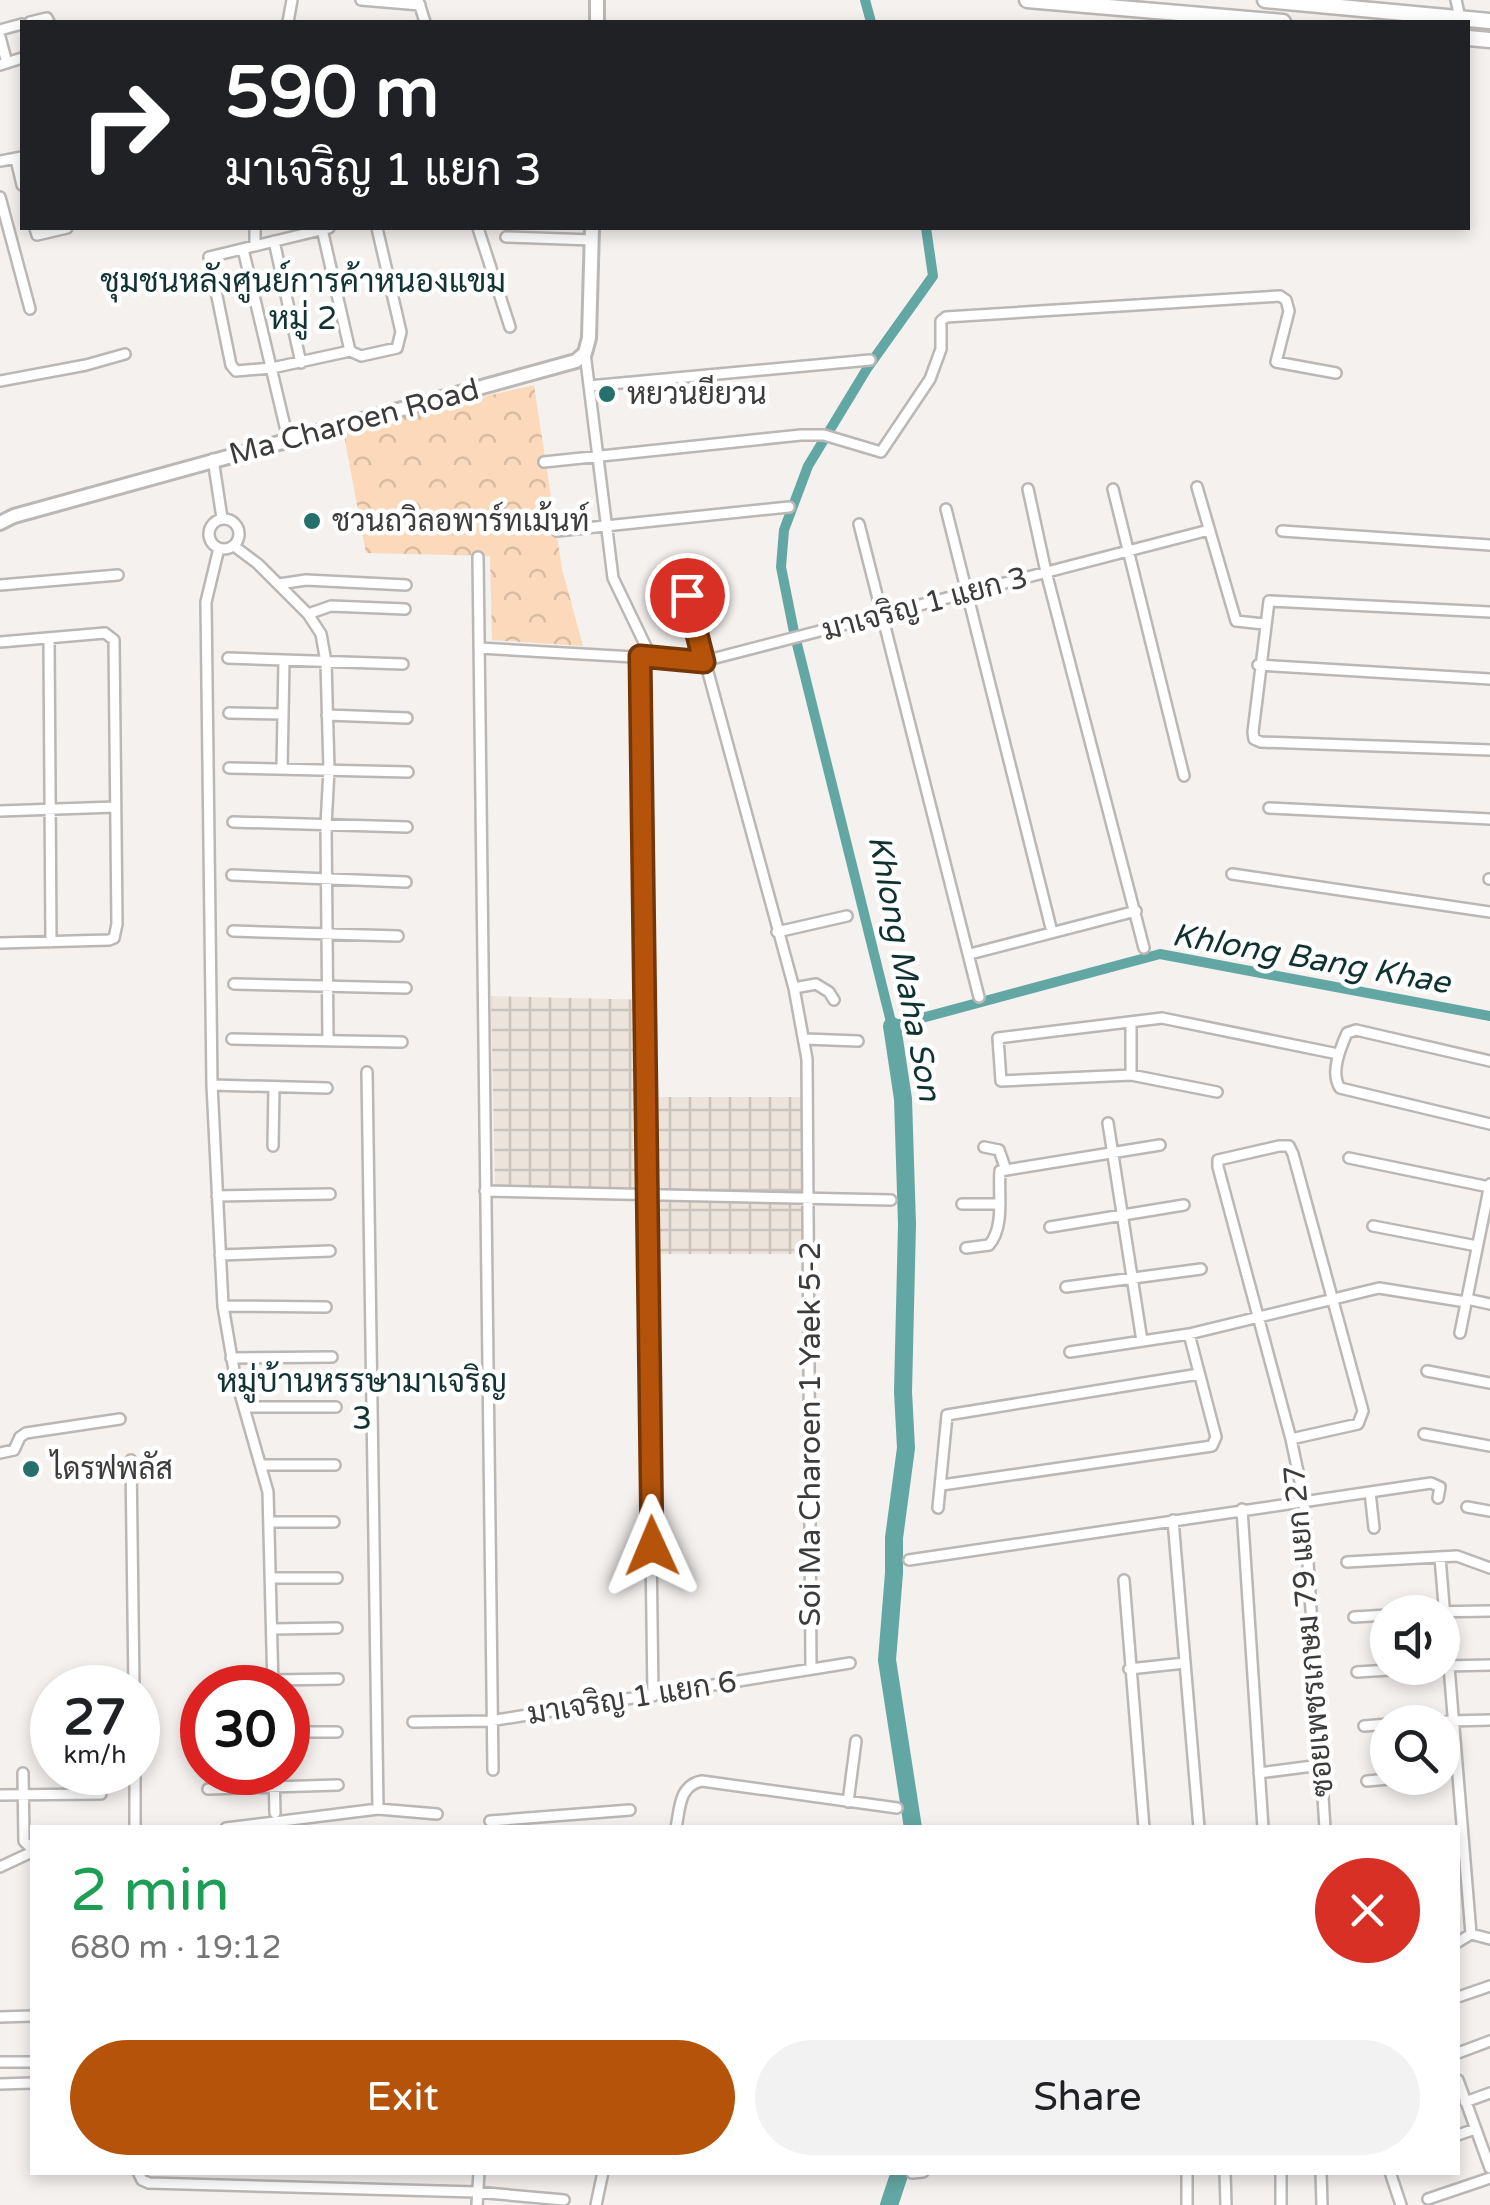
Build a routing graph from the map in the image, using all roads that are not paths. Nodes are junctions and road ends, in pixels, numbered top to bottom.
1 (361, 0) edge
2 (1027, 0) edge
3 (1265, 0) edge
4 (1456, 0) edge
5 (1286, 1) edge
6 (419, 2) edge
7 (1341, 4) edge
8 (1398, 6) edge
9 (1460, 18) junction
10 (1262, 20) edge
11 (1490, 20) edge
12 (0, 34) edge
13 (3, 64) edge
14 (19, 158) edge
15 (0, 162) edge
16 (0, 197) edge
17 (36, 230) edge
18 (58, 230) edge
19 (255, 230) edge
20 (317, 230) edge
21 (325, 230) edge
22 (377, 230) edge
23 (479, 230) edge
24 (592, 234) edge
25 (506, 237) dead end
26 (274, 241) junction
27 (255, 246) junction
28 (243, 249) junction
29 (30, 310) dead end
30 (510, 328) dead end
31 (350, 351) junction
32 (585, 353) junction
33 (125, 354) dead end
34 (870, 360) dead end
35 (301, 362) junction
36 (272, 368) junction
37 (1336, 372) dead end
38 (0, 380) edge
39 (589, 386) junction
40 (288, 439) junction
41 (598, 456) junction
42 (212, 459) junction
43 (544, 462) dead end
44 (1197, 487) dead end
45 (1028, 489) dead end
46 (1112, 489) dead end
47 (789, 507) dead end
48 (946, 509) dead end
49 (222, 518) junction
50 (0, 523) edge
51 (859, 524) dead end
52 (606, 525) junction
53 (1209, 530) junction
54 (557, 531) dead end
55 (1282, 531) dead end
56 (1490, 545) edge
57 (234, 546) junction
58 (219, 548) junction
59 (1127, 551) junction
60 (478, 557) dead end
61 (1046, 572) junction
62 (118, 575) dead end
63 (279, 584) junction
64 (0, 585) edge
65 (406, 585) dead end
66 (965, 594) junction
67 (687, 595) dead end
68 (405, 609) dead end
69 (1490, 612) edge
70 (308, 614) junction
71 (882, 614) junction
72 (1264, 624) junction
73 (50, 638) junction
74 (0, 642) edge
75 (479, 648) junction
76 (645, 656) junction
77 (228, 658) dead end
78 (284, 661) junction
79 (326, 662) junction
80 (704, 662) junction
81 (403, 664) dead end
82 (1258, 666) junction
83 (1490, 679) edge
84 (229, 713) dead end
85 (283, 714) junction
86 (327, 715) junction
87 (407, 718) dead end
88 (1490, 750) edge
89 (229, 768) dead end
90 (282, 769) junction
91 (329, 770) junction
92 (408, 772) dead end
93 (1184, 776) dead end
94 (115, 807) junction
95 (1268, 808) dead end
96 (50, 809) junction
97 (0, 811) edge
98 (1490, 819) edge
99 (232, 822) dead end
100 (326, 825) junction
101 (407, 827) dead end
102 (1232, 874) dead end
103 (232, 875) dead end
104 (327, 877) junction
105 (406, 882) dead end
106 (1136, 911) junction
107 (1490, 912) edge
108 (846, 916) dead end
109 (233, 931) dead end
110 (328, 932) junction
111 (777, 932) junction
112 (1052, 932) junction
113 (398, 936) dead end
114 (51, 942) junction
115 (0, 944) edge
116 (1144, 948) dead end
117 (970, 954) junction
118 (234, 984) dead end
119 (330, 985) junction
120 (406, 988) dead end
121 (794, 988) junction
122 (979, 997) dead end
123 (834, 1000) dead end
124 (1131, 1022) junction
125 (232, 1039) dead end
126 (804, 1039) junction
127 (328, 1040) junction
128 (858, 1041) dead end
129 (402, 1042) dead end
130 (1338, 1054) junction
131 (1490, 1061) edge
132 (367, 1072) dead end
133 (1131, 1075) junction
134 (212, 1085) junction
135 (274, 1087) junction
136 (327, 1088) dead end
137 (1217, 1092) dead end
138 (1108, 1123) dead end
139 (1490, 1124) edge
140 (1160, 1145) dead end
141 (274, 1146) dead end
142 (984, 1147) dead end
143 (1112, 1152) junction
144 (1349, 1158) dead end
145 (1006, 1170) junction
146 (1490, 1186) edge
147 (484, 1191) junction
148 (330, 1194) dead end
149 (647, 1194) junction
150 (217, 1196) junction
151 (810, 1199) junction
152 (891, 1200) dead end
153 (962, 1204) dead end
154 (1000, 1204) junction
155 (1184, 1206) dead end
156 (1121, 1215) junction
157 (1373, 1226) dead end
158 (1050, 1227) dead end
159 (1485, 1232) edge
160 (1478, 1246) junction
161 (966, 1248) dead end
162 (330, 1251) dead end
163 (220, 1254) junction
164 (1201, 1269) dead end
165 (1131, 1277) junction
166 (1066, 1287) dead end
167 (1331, 1300) junction
168 (1466, 1300) junction
169 (1490, 1304) edge
170 (223, 1306) junction
171 (326, 1307) dead end
172 (1259, 1320) junction
173 (1460, 1333) dead end
174 (1189, 1334) junction
175 (1142, 1341) junction
176 (1070, 1352) dead end
177 (332, 1357) dead end
178 (231, 1358) junction
179 (1427, 1372) dead end
180 (1199, 1374) junction
181 (1490, 1383) edge
182 (245, 1407) junction
183 (336, 1407) dead end
184 (120, 1419) dead end
185 (1424, 1434) dead end
186 (1291, 1439) junction
187 (1490, 1446) edge
188 (0, 1453) edge
189 (131, 1460) dead end
190 (262, 1465) junction
191 (335, 1465) dead end
192 (942, 1484) junction
193 (1370, 1492) junction
194 (1438, 1498) dead end
195 (1304, 1500) junction
196 (1467, 1507) dead end
197 (938, 1508) dead end
198 (1242, 1509) junction
199 (1490, 1511) edge
200 (1173, 1520) junction
201 (269, 1522) junction
202 (334, 1522) dead end
203 (1374, 1528) dead end
204 (1440, 1557) junction
205 (909, 1560) dead end
206 (1347, 1562) dead end
207 (1490, 1568) edge
208 (270, 1578) junction
209 (337, 1578) dead end
210 (1124, 1580) dead end
211 (1443, 1595) edge
212 (1490, 1611) edge
213 (1460, 1612) edge
214 (1370, 1616) edge
215 (1354, 1617) dead end
216 (337, 1628) dead end
217 (272, 1629) junction
218 (850, 1663) dead end
219 (1185, 1663) junction
220 (134, 1665) edge
221 (273, 1665) edge
222 (1490, 1665) edge
223 (1460, 1666) edge
224 (811, 1668) junction
225 (1129, 1670) junction
226 (1370, 1671) edge
227 (1357, 1672) dead end
228 (338, 1679) dead end
229 (310, 1681) edge
230 (654, 1696) junction
231 (1460, 1720) edge
232 (1490, 1720) edge
233 (490, 1721) junction
234 (412, 1722) dead end
235 (1364, 1726) dead end
236 (1370, 1726) edge
237 (310, 1732) edge
238 (337, 1732) dead end
239 (856, 1741) dead end
240 (1321, 1765) junction
241 (493, 1770) dead end
242 (23, 1772) dead end
243 (1259, 1772) junction
244 (1367, 1780) dead end
245 (1370, 1780) edge
246 (338, 1786) dead end
247 (310, 1787) edge
248 (0, 1795) edge
249 (62, 1795) edge
250 (135, 1795) edge
251 (274, 1795) edge
252 (1458, 1795) edge
253 (23, 1796) junction
254 (848, 1802) junction
255 (897, 1808) dead end
256 (378, 1809) junction
257 (630, 1810) dead end
258 (274, 1813) dead end
259 (437, 1814) dead end
260 (490, 1821) dead end
261 (539, 1823) edge
262 (136, 1825) edge
263 (250, 1825) edge
264 (677, 1825) edge
265 (1144, 1825) edge
266 (1199, 1825) edge
267 (1263, 1825) edge
268 (1326, 1825) edge
269 (1459, 1825) edge
270 (1460, 1845) edge
271 (30, 1848) edge
272 (30, 1851) edge
273 (0, 1867) edge
274 (1462, 1882) edge
275 (1471, 1934) junction
276 (1490, 1939) edge
277 (1460, 1941) edge
278 (1490, 1986) edge
279 (1460, 1996) edge
280 (0, 2016) edge
281 (30, 2016) edge
282 (1490, 2040) edge
283 (1460, 2052) edge
284 (0, 2062) edge
285 (30, 2062) edge
286 (30, 2083) edge
287 (0, 2084) edge
288 (1460, 2087) edge
289 (1490, 2093) edge
290 (1466, 2102) junction
291 (1476, 2129) junction
292 (1460, 2134) edge
293 (1490, 2168) edge
294 (140, 2175) edge
295 (478, 2175) edge
296 (602, 2175) edge
297 (1187, 2175) edge
298 (1225, 2175) edge
299 (1280, 2175) edge
300 (1320, 2175) edge
301 (1391, 2175) edge
302 (1490, 2178) edge
303 (476, 2192) junction
304 (1428, 2199) dead end
305 (564, 2200) dead end
306 (477, 2205) edge
307 (596, 2205) edge
308 (1187, 2205) edge
309 (1226, 2205) edge
310 (1281, 2205) edge
311 (1322, 2205) edge
312 (1402, 2205) edge

1 - 6 street
2 - 10 main road
3 - 5 main road
4 - 9 street
5 - 7 main road
7 - 8 main road
8 - 9 main road
9 - 11 main road
12 - 13 street
14 - 15 street
16 - 29 street
17 - 18 street
19 - 27 street
20 - 26 street
21 - 31 street
22 - 31 street
23 - 30 street
24 - 25 street
24 - 32 main road
26 - 27 street
26 - 35 street
27 - 28 street
28 - 36 street
28 - 36 street
31 - 35 street
32 - 39 street
32 - 40 main road, Ma Charoen Road
33 - 38 street
34 - 39 street
35 - 36 street
36 - 40 street
37 - 41 street
39 - 41 street
40 - 42 main road, Ma Charoen Road
41 - 43 street
41 - 52 street
42 - 49 street
42 - 50 main road, Ma Charoen Road
44 - 53 street
45 - 61 street
46 - 59 street
47 - 52 street
48 - 66 street
49 - 57 street
49 - 58 street
51 - 71 street
52 - 54 street
52 - 76 street
53 - 59 street, มาเจริญ 1 แยก 3
53 - 72 street
55 - 56 street
57 - 58 street
57 - 63 street
58 - 134 street
59 - 61 street, มาเจริญ 1 แยก 3
59 - 93 street
60 - 75 street
61 - 66 street, มาเจริญ 1 แยก 3
61 - 106 street
62 - 64 street
63 - 65 street
63 - 70 street
66 - 71 street, มาเจริญ 1 แยก 3
66 - 112 street
67 - 80 street, Soi Ma Charoen 1 Yaek 5-2
68 - 70 street
69 - 72 street
70 - 79 street
71 - 80 street, มาเจริญ 1 แยก 3
71 - 117 street
72 - 82 street
73 - 74 street
73 - 94 street
73 - 96 street
75 - 76 street, มาเจริญ 1 แยก 3
75 - 147 street
76 - 80 street, มาเจริญ 1 แยก 3
76 - 149 street
77 - 78 street
78 - 79 street
78 - 85 street
79 - 81 street
79 - 86 street
80 - 111 street, Soi Ma Charoen 1 Yaek 5-2
82 - 83 street
82 - 88 street
84 - 85 street
85 - 90 street
86 - 87 street
86 - 91 street
89 - 90 street
90 - 91 street
91 - 92 street
91 - 100 street
94 - 96 street
94 - 114 street
95 - 98 street
96 - 97 street
96 - 114 street
99 - 100 street
100 - 101 street
100 - 104 street
102 - 107 street
103 - 104 street
104 - 105 street
104 - 110 street
106 - 112 street
106 - 116 street
108 - 111 street
109 - 110 street
110 - 113 street
110 - 119 street
111 - 121 street, Soi Ma Charoen 1 Yaek 5-2
112 - 117 street
114 - 115 street
117 - 122 street
118 - 119 street
119 - 120 street
119 - 127 street
121 - 123 street
121 - 126 street, Soi Ma Charoen 1 Yaek 5-2
124 - 130 street
124 - 133 street
124 - 133 street
125 - 127 street
126 - 128 street
126 - 151 street, Soi Ma Charoen 1 Yaek 5-2
127 - 129 street
130 - 131 street
130 - 139 street
132 - 256 street
133 - 137 street
134 - 135 street
134 - 150 street
135 - 136 street
135 - 141 street
138 - 143 street
140 - 143 street
142 - 145 street
143 - 145 street
143 - 156 street
144 - 146 street
145 - 154 street
146 - 159 street
147 - 149 street
147 - 233 street
148 - 150 street
149 - 151 street
149 - 230 street
150 - 163 street
151 - 152 street
151 - 224 street, Soi Ma Charoen 1 Yaek 5-2
153 - 154 street
154 - 161 street
155 - 156 street
156 - 158 street
156 - 165 street
157 - 160 street
159 - 160 street
160 - 168 street
162 - 163 street
163 - 170 street
164 - 165 street
165 - 166 street
165 - 175 street
167 - 168 street
167 - 172 street
167 - 172 street, ซอยเพชรเกษม 79 แยก 27
167 - 186 street
168 - 169 street
168 - 173 street
170 - 171 street
170 - 178 street
172 - 174 street
172 - 186 street, ซอยเพชรเกษม 79 แยก 27
174 - 175 street
174 - 180 street
175 - 176 street
177 - 178 street
178 - 182 street
179 - 181 street
180 - 192 street
180 - 192 street
182 - 183 street
182 - 190 street
184 - 188 street
185 - 187 street
186 - 195 street, ซอยเพชรเกษม 79 แยก 27
189 - 220 street
190 - 191 street
190 - 201 street
192 - 197 street
193 - 194 street
193 - 195 street
193 - 203 street
195 - 198 street
195 - 240 street, ซอยเพชรเกษม 79 แยก 27
196 - 199 street
198 - 200 street
198 - 243 street
200 - 205 street
200 - 219 street
201 - 202 street
201 - 208 street
204 - 206 street
204 - 207 street
204 - 211 street
208 - 209 street
208 - 217 street
210 - 225 street
212 - 213 street
214 - 215 street
216 - 217 street
217 - 221 street
218 - 224 street, มาเจริญ 1 แยก 6
219 - 225 street
219 - 266 street
222 - 223 street
224 - 230 street, มาเจริญ 1 แยก 6
225 - 265 street
226 - 227 street
228 - 229 street
230 - 233 street, มาเจริญ 1 แยก 6
231 - 232 street
233 - 234 street, มาเจริญ 1 แยก 6
233 - 241 street
235 - 236 street
237 - 238 street
239 - 254 street
240 - 243 street
240 - 268 street, ซอยเพชรเกษม 79 แยก 27
242 - 253 street
243 - 267 street
244 - 245 street
246 - 247 street
248 - 253 street
249 - 253 street
250 - 262 street
251 - 258 street
252 - 269 street
253 - 271 street
254 - 255 street
254 - 264 street
256 - 259 street
256 - 263 street
257 - 261 street
260 - 261 street
270 - 274 street
272 - 273 street
274 - 275 street
275 - 276 street
275 - 277 street
278 - 279 street
280 - 281 street
282 - 283 street
284 - 285 street
286 - 287 street
288 - 290 street
289 - 290 street
290 - 291 street
291 - 292 street
291 - 293 street
294 - 303 street
295 - 303 street
296 - 307 street
297 - 308 street
298 - 309 street
299 - 310 street
300 - 311 street
301 - 312 street
302 - 304 street
303 - 305 street
303 - 306 street

